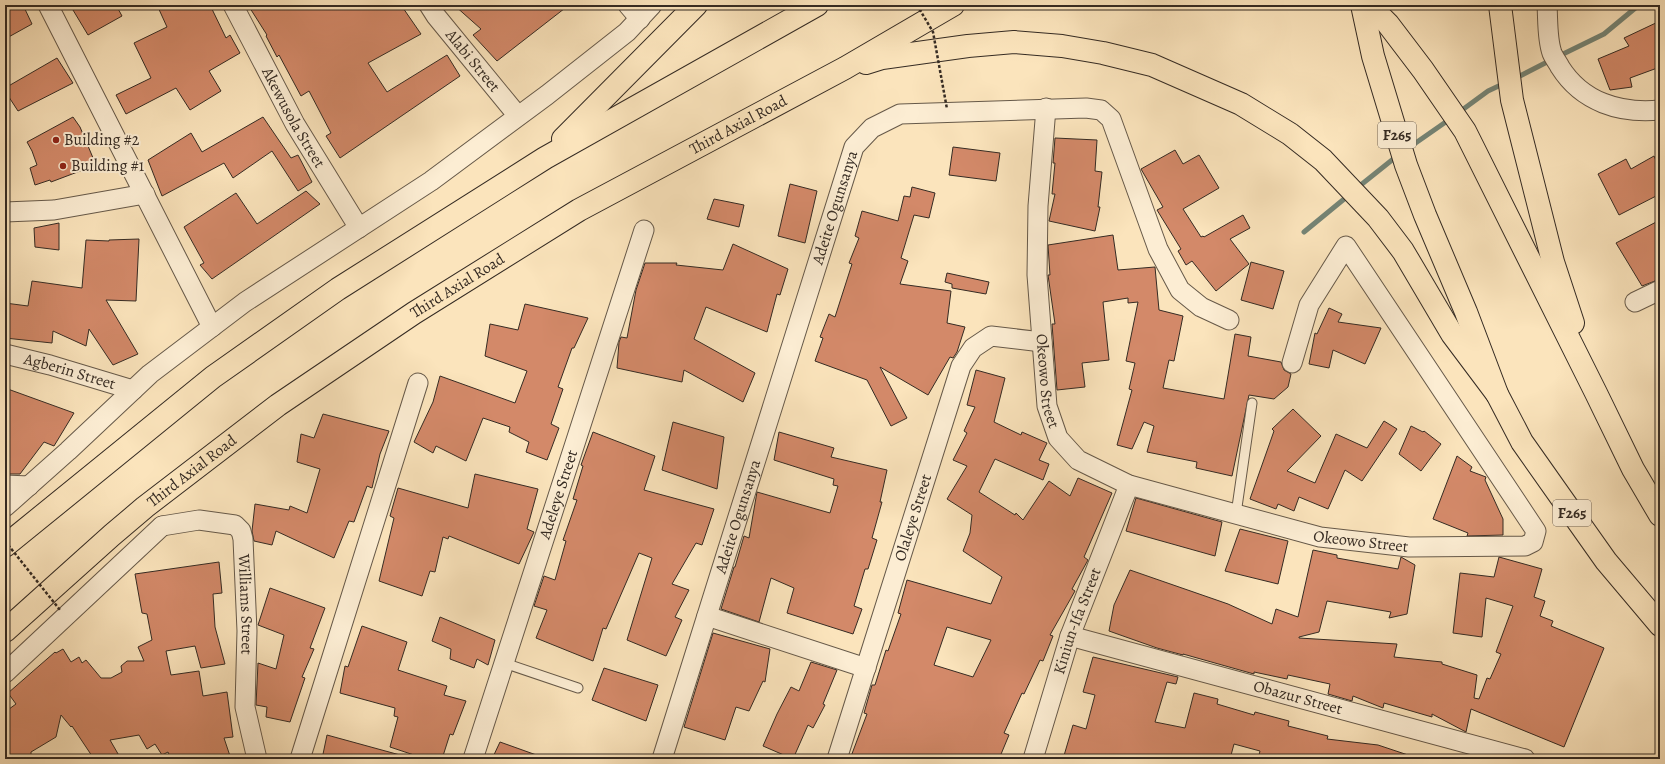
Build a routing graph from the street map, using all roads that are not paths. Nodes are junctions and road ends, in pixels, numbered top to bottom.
1 (48, 5) edge
2 (233, 5) edge
3 (429, 5) edge
4 (652, 5) edge
5 (696, 5) edge
6 (817, 5) edge
7 (953, 5) edge
8 (1362, 5) edge
9 (1369, 5) edge
10 (1500, 5) edge
11 (1547, 5) edge
12 (634, 12) edge
13 (845, 68) junction
14 (1046, 108) junction
15 (1660, 110) edge
16 (518, 116) junction
17 (545, 158) junction
18 (145, 194) junction
19 (5, 212) edge
20 (359, 228) junction
21 (644, 230) dead end
22 (1660, 290) edge
23 (1635, 302) dead end
24 (1229, 320) dead end
25 (212, 327) junction
26 (1042, 342) junction
27 (5, 354) edge
28 (1292, 363) dead end
29 (418, 383) dead end
30 (133, 390) junction
31 (1596, 393) junction
32 (1497, 394) junction
33 (1252, 403) dead end
34 (5, 485) edge
35 (1129, 485) junction
36 (29, 486) junction
37 (145, 507) junction
38 (5, 508) edge
39 (1236, 514) junction
40 (1660, 515) edge
41 (162, 526) junction
42 (5, 546) edge
43 (707, 616) junction
44 (1660, 624) edge
45 (5, 631) edge
46 (1070, 636) junction
47 (504, 663) junction
48 (866, 668) junction
49 (5, 674) edge
50 (578, 688) dead end
51 (257, 759) edge
52 (300, 759) edge
53 (473, 759) edge
54 (662, 759) edge
55 (838, 759) edge
56 (1033, 759) edge
57 (1525, 759) edge

1 - 18 street
2 - 20 street, Akewusola Street
3 - 16 street, Alabi Street
4 - 12 street
5 - 17 highway
6 - 17 highway
7 - 13 highway, Third Axial Road
8 - 32 highway, F265
9 - 31 highway
10 - 31 highway
11 - 15 street
12 - 16 street
13 - 32 highway
13 - 37 highway, Third Axial Road
14 - 24 street, Adeite Ogunsanya
14 - 26 street, Okeowo Street
14 - 43 street, Adeite Ogunsanya
16 - 20 street
17 - 42 highway
18 - 19 street
18 - 25 street
20 - 25 street
21 - 47 street, Adeleye Street
22 - 23 street
25 - 30 street
26 - 35 street, Okeowo Street
26 - 48 street, Olaleye Street
27 - 30 street, Agberin Street
28 - 39 street, Okeowo Street
29 - 52 street
30 - 36 street
31 - 40 highway
32 - 44 highway, F265
33 - 39 lane
34 - 36 street
35 - 39 street, Okeowo Street
35 - 46 street, Kiniun-Ifa Street
36 - 38 street
37 - 41 street
37 - 45 highway, Third Axial Road
41 - 49 street
41 - 51 street, Williams Street
43 - 48 street
43 - 54 street, Adeite Ogunsanya
46 - 56 street, Kiniun-Ifa Street
46 - 57 street, Obazur Street
47 - 50 lane
47 - 53 street, Adeleye Street
48 - 55 street, Olaleye Street

